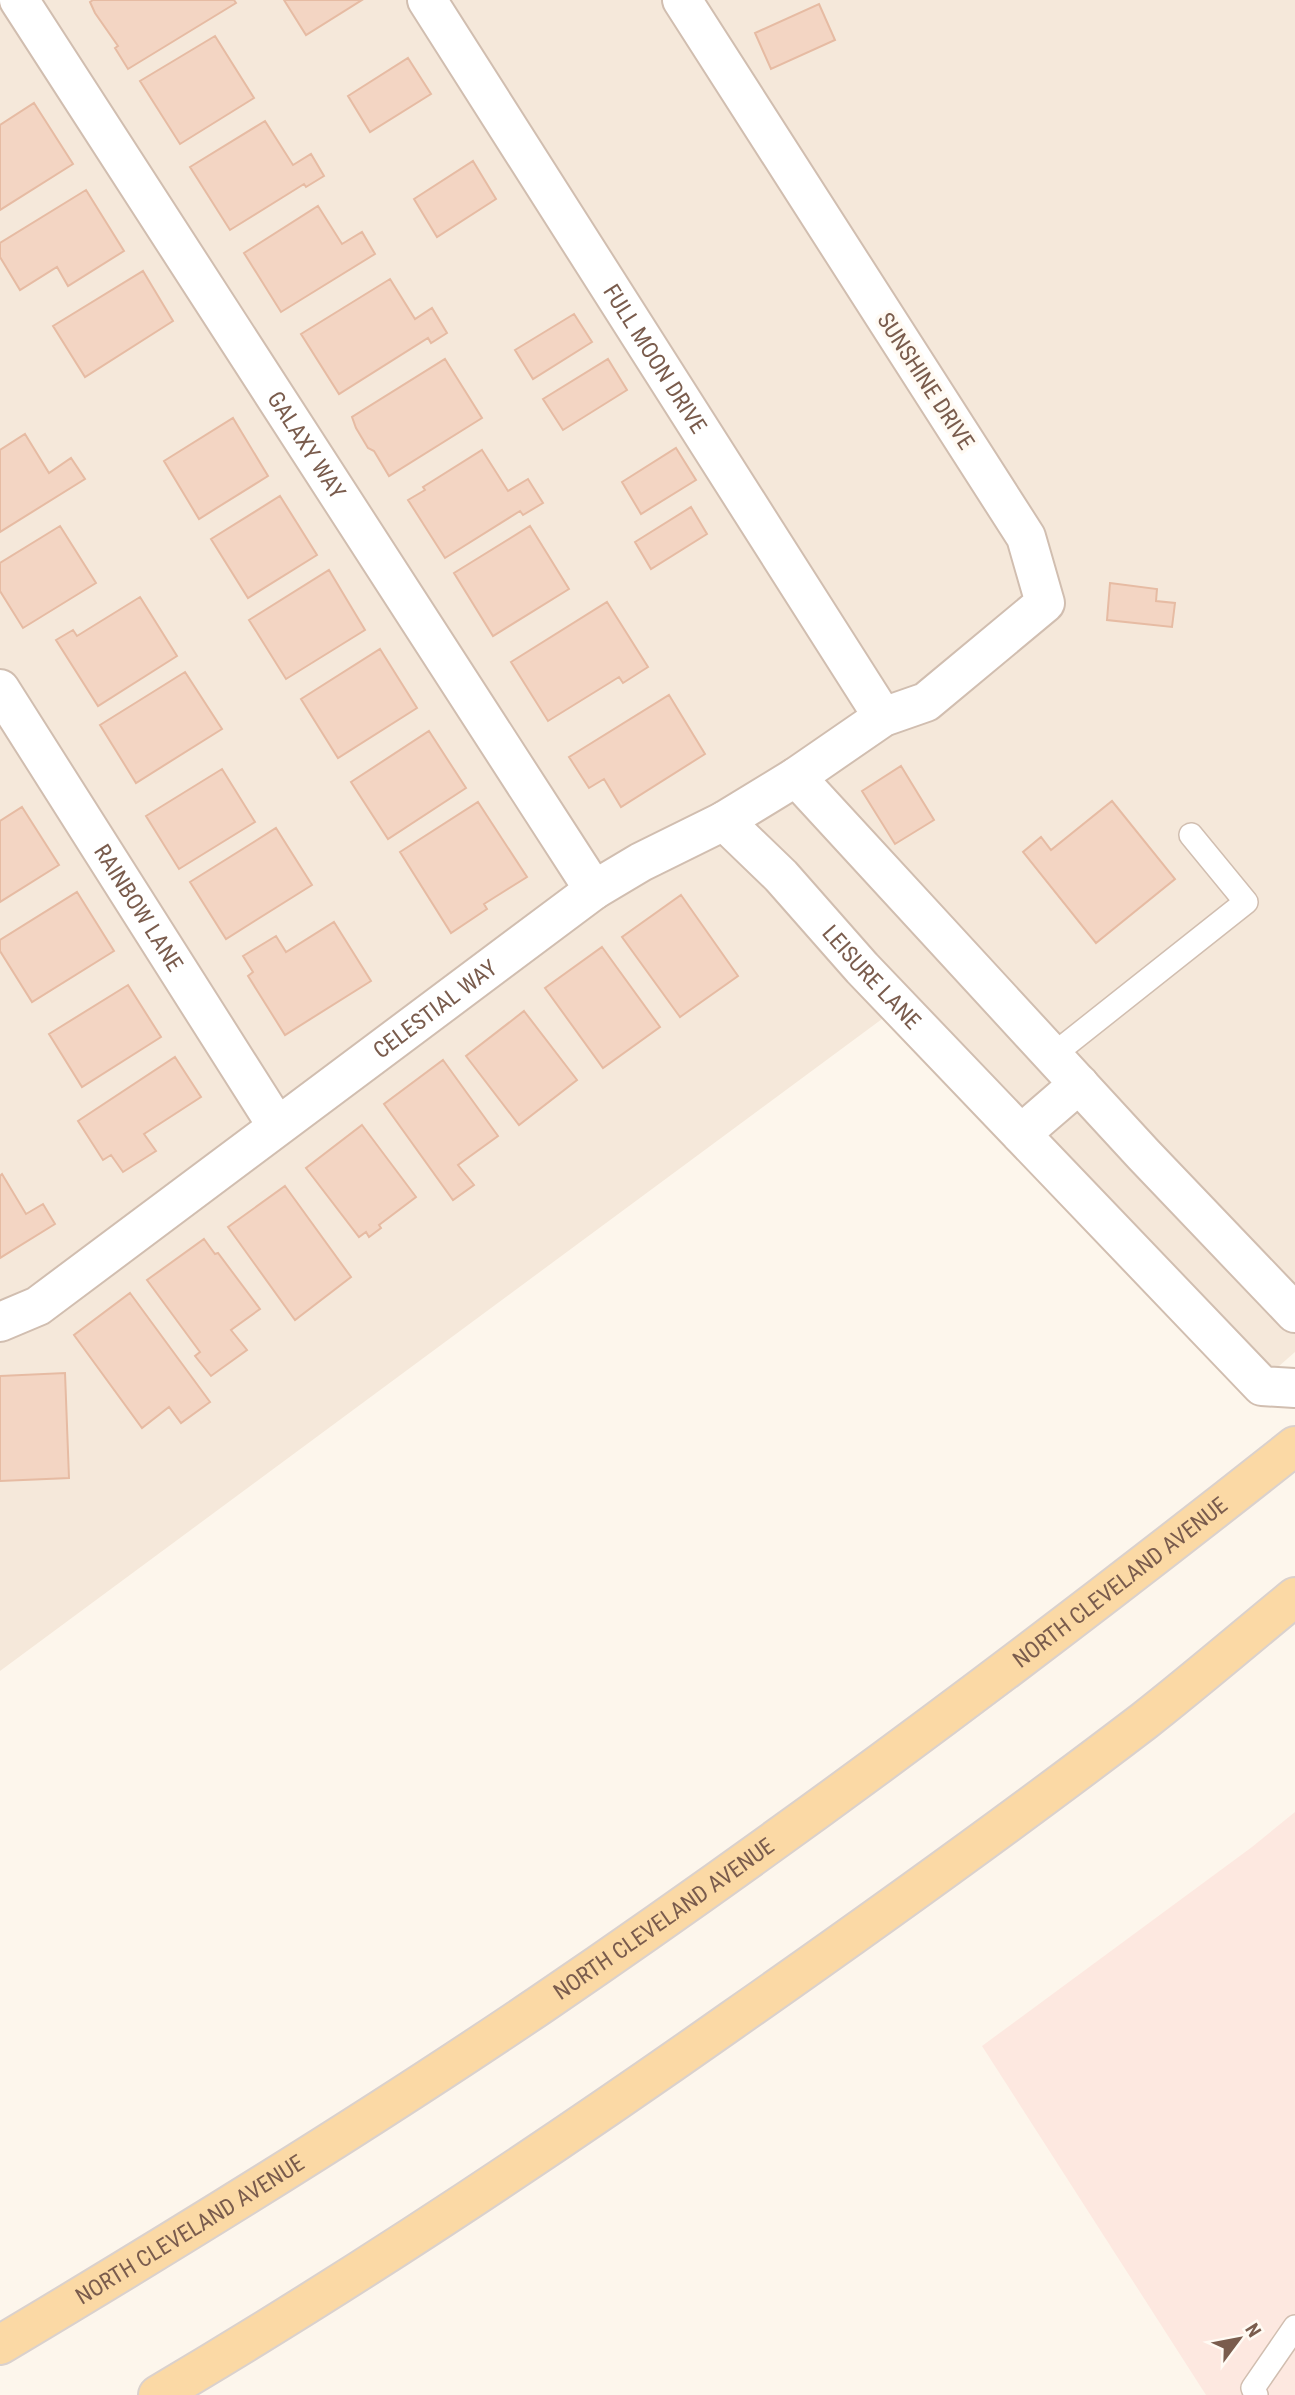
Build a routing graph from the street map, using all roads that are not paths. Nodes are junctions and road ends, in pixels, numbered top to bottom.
1 (19, 0) edge
2 (427, 0) edge
3 (682, 0) edge
4 (0, 690) edge
5 (883, 717) junction
6 (796, 777) junction
7 (724, 821) junction
8 (1191, 835) dead end
9 (594, 890) junction
10 (1053, 1055) junction
11 (1079, 1084) junction
12 (277, 1126) junction
13 (1021, 1134) junction
14 (1295, 1313) edge
15 (0, 1322) edge
16 (1295, 1388) edge
17 (1295, 1446) edge
18 (1295, 1597) edge
19 (1295, 2327) edge
20 (0, 2345) edge
21 (158, 2395) edge
22 (1255, 2395) edge

1 - 9 street, GALAXY WAY
2 - 5 street, FULL MOON DRIVE
3 - 5 street, SUNSHINE DRIVE
4 - 12 street, RAINBOW LANE
5 - 6 street, CELESTIAL WAY
6 - 7 street, CELESTIAL WAY
6 - 10 street
7 - 9 street, CELESTIAL WAY
7 - 13 street, LEISURE LANE
8 - 10 lane
9 - 12 street, CELESTIAL WAY
10 - 11 street
11 - 13 street
11 - 14 street
12 - 15 street, CELESTIAL WAY
13 - 16 street, LEISURE LANE
17 - 20 main road, NORTH CLEVELAND AVENUE
18 - 21 main road
19 - 22 lane

